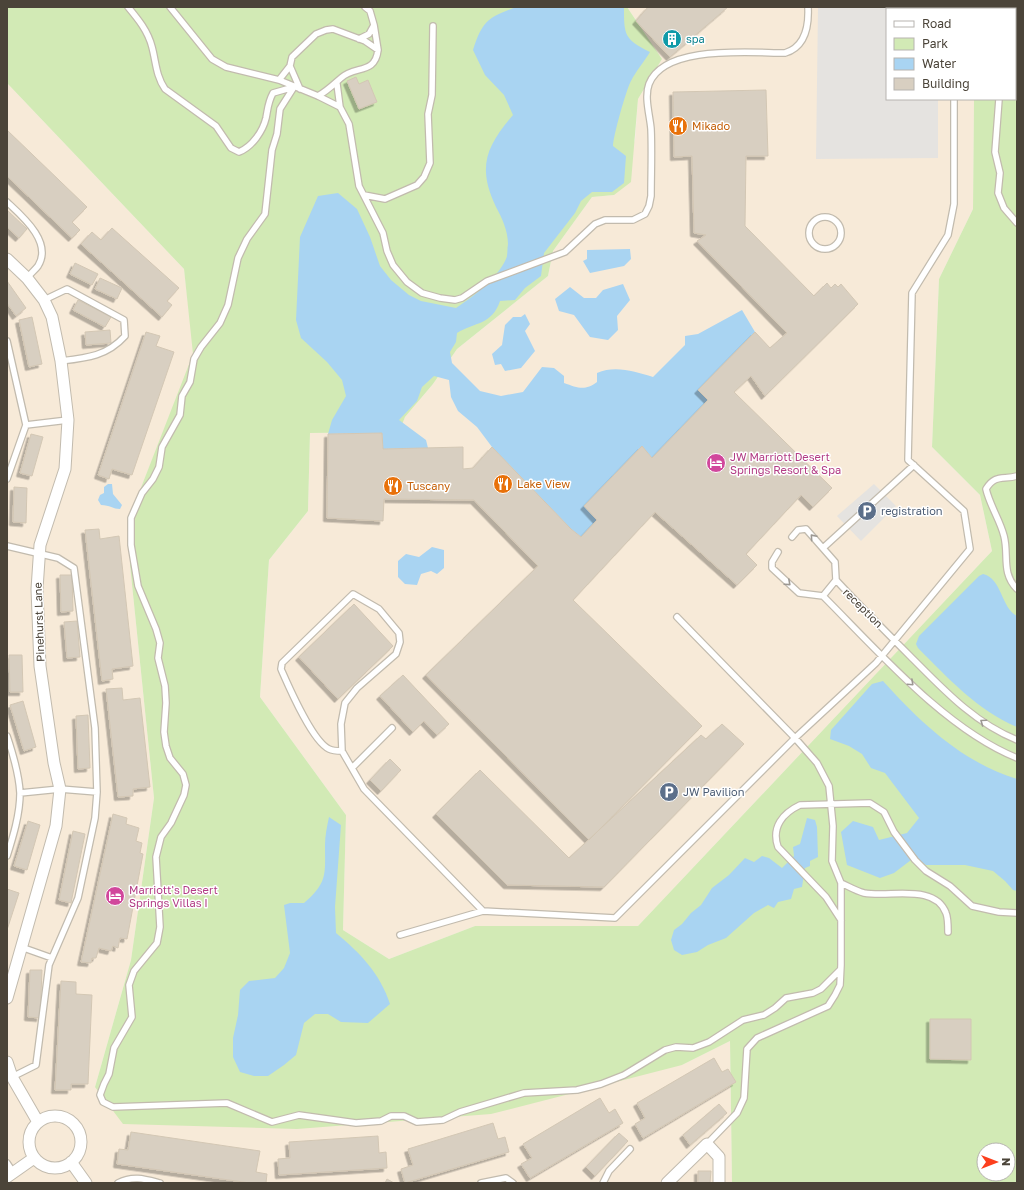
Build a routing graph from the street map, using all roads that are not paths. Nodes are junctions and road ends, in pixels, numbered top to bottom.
1 (128, 7) edge
2 (170, 7) edge
3 (365, 7) edge
4 (808, 7) edge
5 (374, 25) junction
6 (433, 26) dead end
7 (359, 39) junction
8 (378, 50) junction
9 (290, 66) junction
10 (279, 80) junction
11 (337, 84) junction
12 (294, 87) junction
13 (301, 90) junction
14 (318, 96) junction
15 (954, 100) edge
16 (999, 100) edge
17 (340, 107) junction
18 (364, 195) junction
19 (7, 202) edge
20 (1017, 223) edge
21 (825, 250) joint
22 (7, 259) edge
23 (27, 278) junction
24 (44, 300) junction
25 (7, 341) edge
26 (61, 361) junction
27 (68, 420) junction
28 (26, 425) junction
29 (914, 465) junction
30 (1017, 476) edge
31 (7, 479) edge
32 (792, 538) dead end
33 (7, 546) edge
34 (823, 548) junction
35 (778, 552) dead end
36 (40, 554) junction
37 (836, 580) junction
38 (1017, 589) edge
39 (823, 596) junction
40 (677, 618) dead end
41 (896, 641) junction
42 (883, 656) junction
43 (392, 728) dead end
44 (7, 736) edge
45 (795, 738) junction
46 (1017, 740) edge
47 (342, 751) junction
48 (1017, 758) edge
49 (352, 768) junction
50 (60, 789) junction
51 (97, 792) junction
52 (20, 794) junction
53 (831, 803) junction
54 (7, 856) edge
55 (841, 883) junction
56 (483, 911) junction
57 (1017, 913) edge
58 (841, 920) junction
59 (948, 932) dead end
60 (400, 935) dead end
61 (21, 947) junction
62 (52, 958) junction
63 (840, 970) junction
64 (10, 976) edge
65 (7, 998) edge
66 (7, 1062) edge
67 (12, 1077) junction
68 (38, 1122) junction
69 (707, 1144) junction
70 (630, 1149) dead end
71 (34, 1158) junction
72 (71, 1162) junction
73 (9, 1170) edge
74 (86, 1183) edge
75 (118, 1183) edge
76 (160, 1183) edge
77 (481, 1183) edge
78 (513, 1183) edge
79 (603, 1183) edge
80 (667, 1183) edge
81 (718, 1183) edge

1 - 12 lane
2 - 10 lane
3 - 5 lane
4 - 18 lane
5 - 7 lane
5 - 8 lane
6 - 18 lane
7 - 8 lane
7 - 9 lane
8 - 11 lane
9 - 10 lane
9 - 13 lane
10 - 12 lane
11 - 14 lane
11 - 17 lane
12 - 13 lane
12 - 63 lane
13 - 14 lane
14 - 17 lane
15 - 29 lane
16 - 20 lane
17 - 18 lane
19 - 23 lane
21 - 21 lane
22 - 23 street, Pinehurst Lane
23 - 24 street, Pinehurst Lane
24 - 26 street, Pinehurst Lane
24 - 26 lane
25 - 28 lane
26 - 27 street, Pinehurst Lane
27 - 28 lane
27 - 36 street, Pinehurst Lane
28 - 31 lane
29 - 34 lane
29 - 41 lane
30 - 38 lane
34 -> 32 lane, reception
33 - 36 lane
34 - 37 lane, reception
35 -> 39 lane
36 - 50 street, Pinehurst Lane
36 - 51 lane
37 - 39 lane
37 - 41 lane, reception
39 - 42 lane, reception
40 - 45 lane
41 - 42 lane
46 -> 41 lane, reception
42 - 45 lane
42 -> 48 lane, reception
43 - 49 lane
44 - 52 lane
45 - 53 lane
45 - 56 lane
47 - 47 lane
47 - 49 lane
49 - 56 lane
50 - 51 lane
50 - 52 lane
50 - 61 street, Pinehurst Lane
51 - 62 lane
52 - 54 lane
53 - 55 lane
53 - 57 lane
53 - 58 lane
55 - 58 lane
55 - 59 lane
56 - 60 lane
58 - 63 lane
61 - 62 lane
61 - 64 street, Pinehurst Lane
62 - 67 lane
63 - 69 lane
64 - 65 street, Pinehurst Lane
66 - 67 street
67 - 68 street
68 - 71 street
68 - 72 street
69 - 80 street
69 - 81 street
70 - 79 lane
71 - 72 street
71 - 73 street
72 - 74 street
75 - 76 lane
77 - 78 lane

